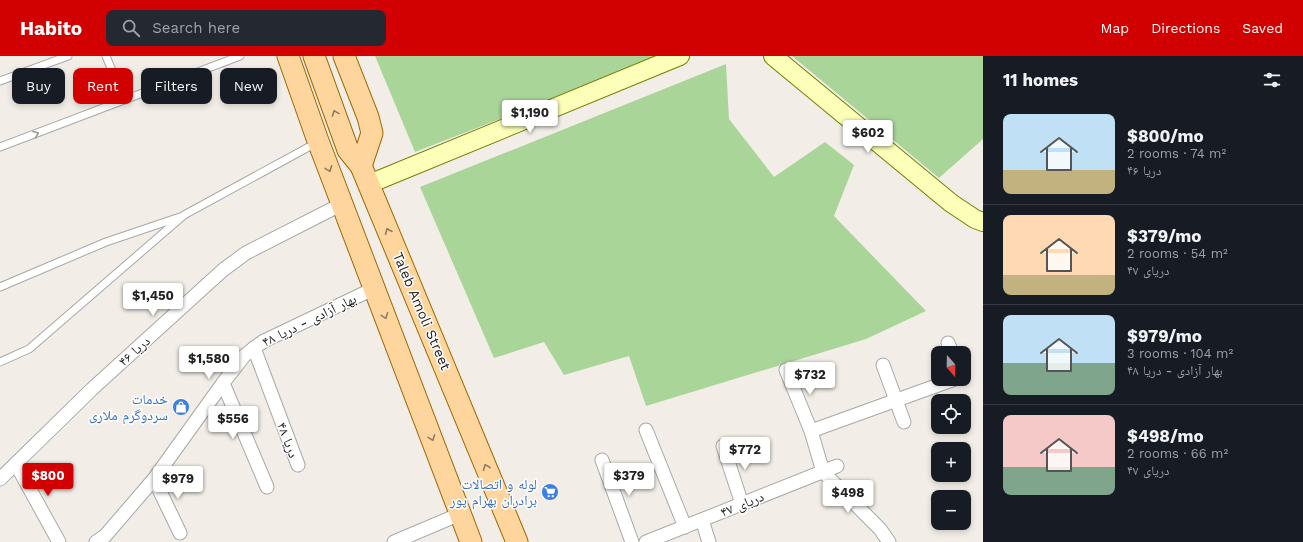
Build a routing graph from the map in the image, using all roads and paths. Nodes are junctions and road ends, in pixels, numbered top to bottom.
1 (68, 56) edge
2 (106, 56) edge
3 (240, 56) edge
4 (272, 56) edge
5 (288, 56) edge
6 (314, 56) edge
7 (344, 56) edge
8 (680, 56) edge
9 (772, 56) edge
10 (111, 68) edge
11 (0, 81) edge
12 (133, 97) edge
13 (113, 104) edge
14 (318, 142) junction
15 (0, 147) edge
16 (365, 175) junction
17 (342, 204) junction
18 (184, 215) junction
19 (983, 222) edge
20 (0, 287) edge
21 (374, 288) junction
22 (254, 348) junction
23 (0, 362) edge
24 (883, 365) dead end
25 (786, 370) dead end
26 (223, 383) junction
27 (935, 386) edge
28 (896, 400) junction
29 (904, 422) dead end
30 (646, 430) dead end
31 (811, 431) junction
32 (723, 446) dead end
33 (602, 460) dead end
34 (16, 464) junction
35 (298, 465) dead end
36 (837, 466) dead end
37 (823, 472) junction
38 (0, 479) edge
39 (154, 479) junction
40 (267, 487) dead end
41 (742, 504) junction
42 (460, 514) junction
43 (702, 520) junction
44 (685, 527) junction
45 (180, 533) dead end
46 (59, 542) edge
47 (96, 542) edge
48 (394, 542) edge
49 (471, 542) edge
50 (517, 542) edge
51 (632, 542) edge
52 (646, 542) edge
53 (709, 542) edge
54 (889, 542) edge

1 - 11 lane
2 - 10 lane
3 - 12 lane
4 - 14 main road
5 - 14 main road
16 -> 6 main road, Taleb Amoli Street
7 - 16 main road
8 - 16 street
9 - 19 street
15 -> 13 lane
14 -> 17 main road
14 - 18 lane
50 -> 16 main road, Taleb Amoli Street
17 - 21 main road
17 - 34 street, دریا ۴۶
18 - 20 lane
18 - 23 lane
21 - 22 street, بهار آزادی - دریا ۴۸
21 -> 42 main road
22 - 26 street, بهار آزادی - دریا ۴۸
22 - 35 street, دریا ۴۸
24 - 28 street
25 - 31 street
26 - 39 street, بهار آزادی - دریا ۴۸
26 - 40 street
27 - 28 street
28 - 29 street
28 - 31 street
30 - 44 street
31 - 37 street
32 - 41 street
33 - 51 street
34 - 38 street, دریا ۴۶
34 - 46 street
36 - 37 street, دریای ۴۷
37 - 41 street, دریای ۴۷
37 - 54 street
39 - 45 street
39 - 47 street, بهار آزادی - دریا ۴۸
41 - 43 street, دریای ۴۷
42 - 48 street
42 - 49 main road
43 - 44 street, دریای ۴۷
43 - 53 street
44 - 52 street, دریای ۴۷

